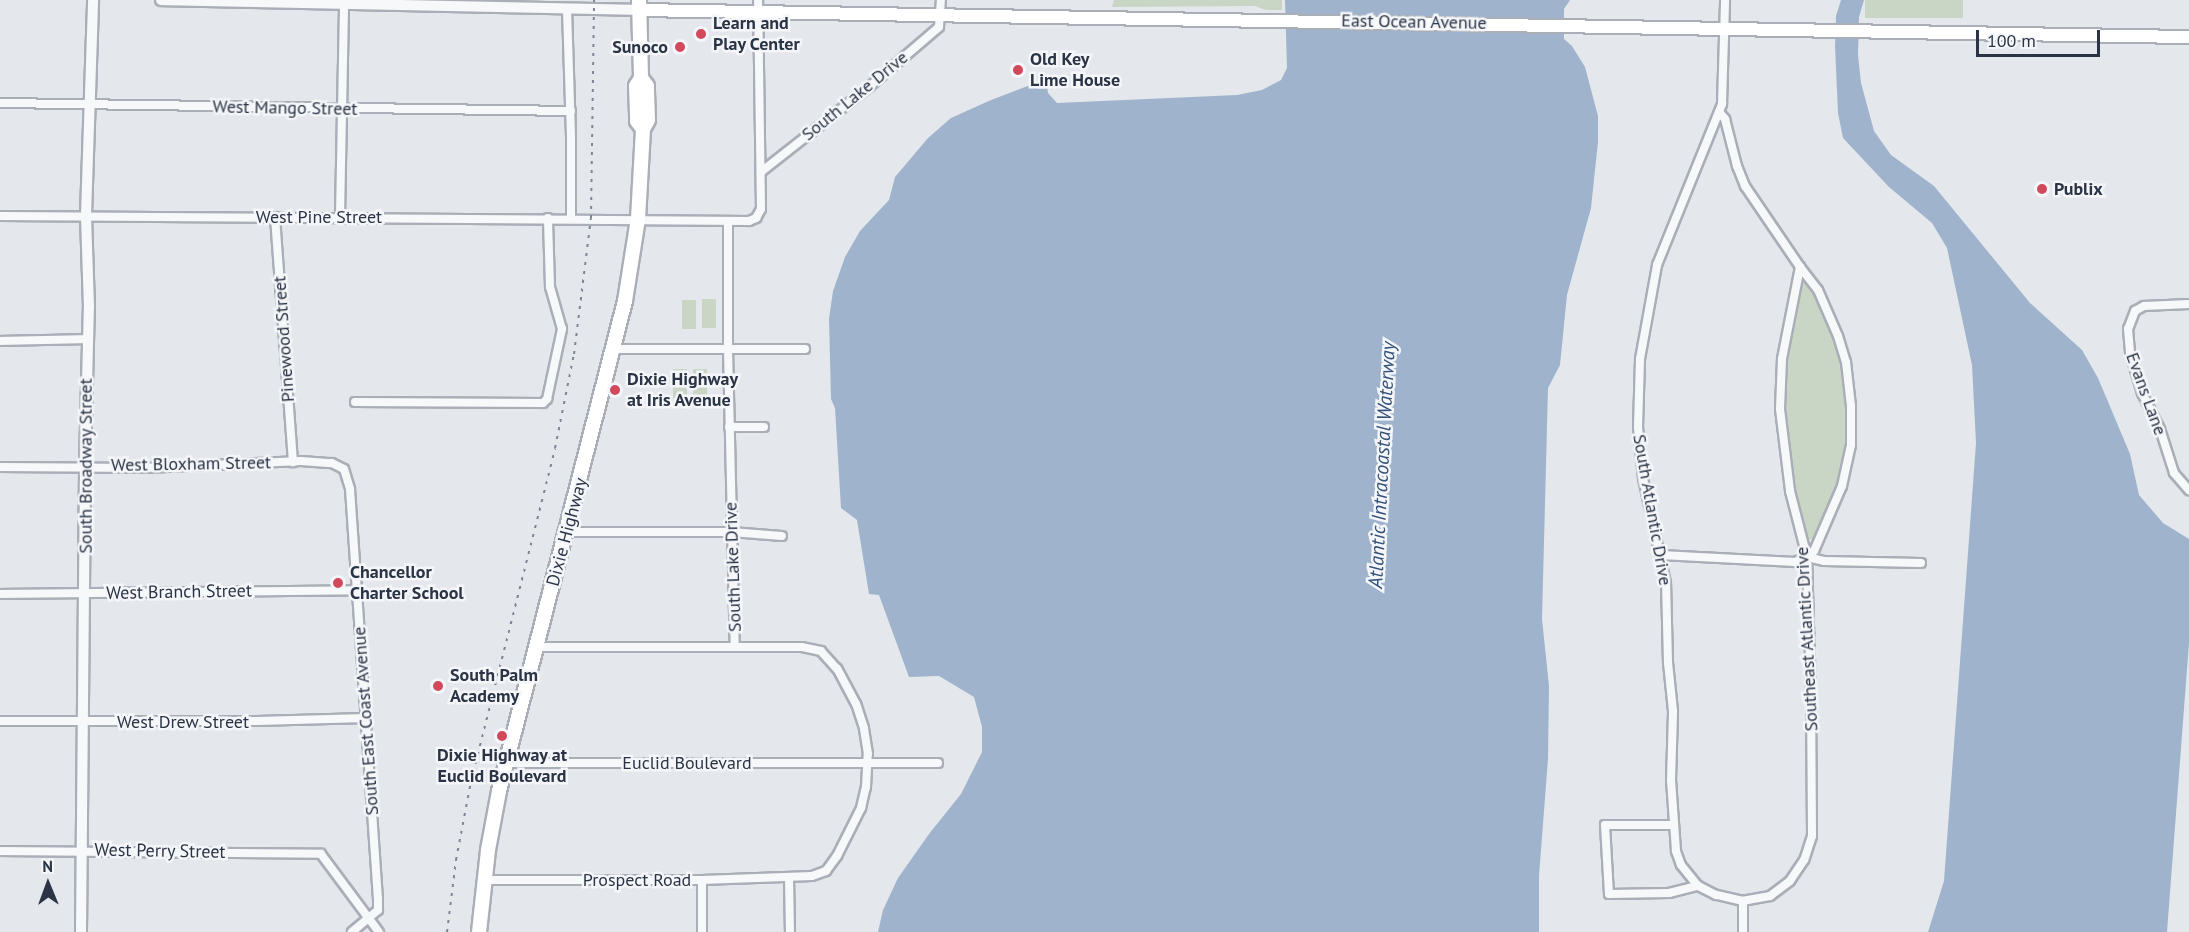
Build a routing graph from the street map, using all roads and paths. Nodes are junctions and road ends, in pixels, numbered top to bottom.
1 (93, 0) edge
2 (161, 0) edge
3 (941, 0) edge
4 (1725, 0) edge
5 (344, 1) edge
6 (495, 3) edge
7 (639, 5) edge
8 (758, 6) edge
9 (567, 9) junction
10 (941, 15) junction
11 (1724, 27) junction
12 (2189, 37) edge
13 (0, 103) edge
14 (91, 105) junction
15 (342, 109) junction
16 (571, 111) junction
17 (1720, 113) junction
18 (761, 172) junction
19 (0, 216) edge
20 (86, 216) junction
21 (340, 216) junction
22 (275, 217) junction
23 (548, 218) junction
24 (571, 218) junction
25 (638, 219) junction
26 (728, 221) junction
27 (1800, 267) junction
28 (2189, 304) edge
29 (87, 339) junction
30 (0, 341) edge
31 (614, 349) junction
32 (728, 349) junction
33 (805, 349) dead end
34 (355, 402) dead end
35 (729, 427) junction
36 (764, 427) dead end
37 (292, 462) junction
38 (85, 466) junction
39 (0, 467) edge
40 (344, 469) joint
41 (2189, 490) edge
42 (567, 532) junction
43 (731, 532) junction
44 (782, 536) dead end
45 (1661, 555) junction
46 (1806, 557) junction
47 (1921, 563) dead end
48 (358, 590) junction
49 (86, 592) junction
50 (0, 594) edge
51 (536, 647) junction
52 (735, 647) junction
53 (366, 718) junction
54 (0, 721) edge
55 (84, 723) junction
56 (506, 763) junction
57 (868, 763) junction
58 (938, 763) dead end
59 (1673, 825) junction
60 (82, 850) junction
61 (0, 851) edge
62 (789, 877) junction
63 (484, 880) junction
64 (702, 880) junction
65 (1698, 886) junction
66 (1743, 901) junction
67 (370, 919) junction
68 (81, 932) edge
69 (352, 932) edge
70 (380, 932) edge
71 (479, 932) edge
72 (702, 932) edge
73 (790, 932) edge
74 (1743, 932) edge

1 - 14 street, South Broadway Street
2 - 5 street
3 - 10 street
4 - 11 street, South Atlantic Drive
5 - 6 street
5 - 15 street
6 - 9 street
7 - 8 main road, East Ocean Avenue
7 - 9 street
7 - 25 main road, Dixie Highway
8 - 10 main road, East Ocean Avenue
8 - 18 street
9 - 16 street
10 - 11 main road, East Ocean Avenue
10 - 18 street, South Lake Drive
11 - 12 main road, East Ocean Avenue
11 - 17 street, South Atlantic Drive
13 - 14 street, West Mango Street
14 - 15 street, West Mango Street
14 - 20 street, South Broadway Street
15 - 16 street, West Mango Street
15 - 21 street
16 - 24 street
17 - 27 street
17 - 45 street, South Atlantic Drive
18 - 26 street
19 - 20 street, West Pine Street
20 - 22 street, West Pine Street
20 - 29 street, South Broadway Street
21 - 22 street, West Pine Street
21 - 23 street, West Pine Street
22 - 37 street, Pinewood Street
23 - 24 street, West Pine Street
23 - 34 street
24 - 25 street, West Pine Street
25 - 26 street, West Pine Street
25 - 31 main road, Dixie Highway
26 - 32 street, South Lake Drive
27 - 46 street, Southeast Atlantic Drive
27 - 46 street
28 - 41 street, Evans Lane
29 - 30 street
29 - 38 street, South Broadway Street
31 - 32 street
31 - 42 main road, Dixie Highway
32 - 33 street
32 - 35 street, South Lake Drive
35 - 36 street
35 - 43 street, South Lake Drive
37 - 38 street, West Bloxham Street
37 - 40 street, West Bloxham Street
38 - 39 street, West Bloxham Street
38 - 49 street, South Broadway Street
40 - 48 street, South East Coast Avenue
42 - 43 street
42 - 51 main road, Dixie Highway
43 - 44 street
43 - 52 street, South Lake Drive
45 - 46 street
45 - 59 street, South Atlantic Drive
46 - 47 street
46 - 66 street, Southeast Atlantic Drive
48 - 49 street, West Branch Street
48 - 53 street, South East Coast Avenue
49 - 50 street, West Branch Street
49 - 55 street, South Broadway Street
51 - 52 street
51 - 56 main road, Dixie Highway
52 - 57 street, South Lake Drive
53 - 55 street, West Drew Street
53 - 67 street, South East Coast Avenue
54 - 55 street, West Drew Street
55 - 60 street, South Broadway Street
56 - 57 street, Euclid Boulevard
56 - 63 main road, Dixie Highway
57 - 58 street, Euclid Boulevard
57 - 62 street, South Lake Drive
59 - 65 street, South Atlantic Drive
59 - 65 street
60 - 61 street, West Perry Street
60 - 67 street, West Perry Street
60 - 68 street, South Broadway Street
62 - 64 street, Prospect Road
62 - 73 street
63 - 64 street, Prospect Road
63 - 71 main road, Dixie Highway
64 - 72 street
65 - 66 street
66 - 74 street
67 - 69 street
67 - 70 street

